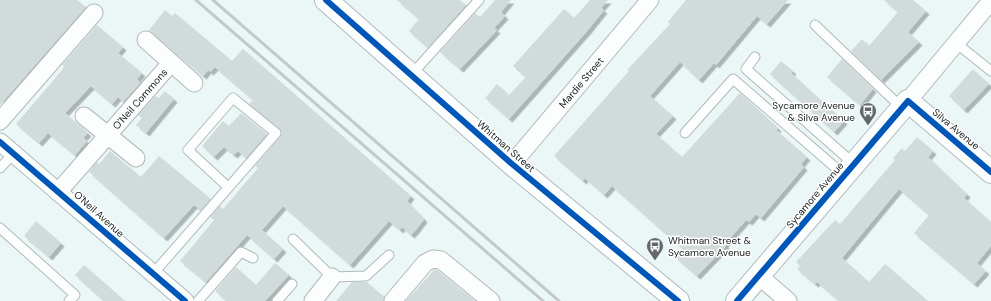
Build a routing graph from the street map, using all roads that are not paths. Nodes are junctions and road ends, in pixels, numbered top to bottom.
1 (326, 0) edge
2 (479, 0) edge
3 (650, 0) edge
4 (988, 2) edge
5 (94, 13) dead end
6 (815, 25) dead end
7 (146, 40) dead end
8 (956, 43) junction
9 (755, 57) dead end
10 (172, 63) junction
11 (991, 71) edge
12 (410, 76) junction
13 (194, 83) dead end
14 (905, 104) junction
15 (84, 116) dead end
16 (0, 121) edge
17 (685, 133) dead end
18 (107, 135) junction
19 (0, 142) edge
20 (13, 154) junction
21 (136, 158) dead end
22 (512, 164) junction
23 (0, 168) edge
24 (849, 170) junction
25 (991, 172) edge
26 (228, 187) junction
27 (58, 192) junction
28 (0, 228) edge
29 (293, 239) dead end
30 (389, 255) dead end
31 (253, 258) dead end
32 (152, 275) junction
33 (759, 276) junction
34 (332, 277) junction
35 (292, 284) dead end
36 (69, 301) edge
37 (187, 301) edge
38 (277, 301) edge
39 (313, 301) edge
40 (393, 301) edge
41 (491, 301) edge
42 (678, 301) edge
43 (737, 301) edge
44 (788, 301) edge

1 - 12 street, Whitman Street
2 - 12 lane
3 - 22 street, Mardie Street
4 - 8 street, Sycamore Avenue
5 - 16 street
6 - 14 lane
7 - 10 street, O'Neil Commons
8 - 11 lane
8 - 14 street, Sycamore Avenue
9 - 24 lane
10 - 13 street, O'Neil Commons
10 - 18 street, O'Neil Commons
12 - 22 street, Whitman Street
14 - 24 street, Sycamore Avenue
14 - 25 street, Silva Avenue
15 - 18 street, O'Neil Commons
17 - 24 lane
18 - 21 street, O'Neil Commons
18 - 27 street, O'Neil Commons
19 - 20 street, O'Neil Avenue
20 - 23 lane
20 - 27 street, O'Neil Avenue
22 - 42 street, Whitman Street
24 - 33 street, Sycamore Avenue
26 - 26 lane
26 - 32 lane
27 - 32 street, O'Neil Avenue
28 - 36 lane
29 - 34 lane
30 - 34 lane
31 - 37 lane
32 - 37 street, O'Neil Avenue
33 - 43 street, Sycamore Avenue
33 - 44 street
34 - 39 street
35 - 38 lane
40 - 41 street

